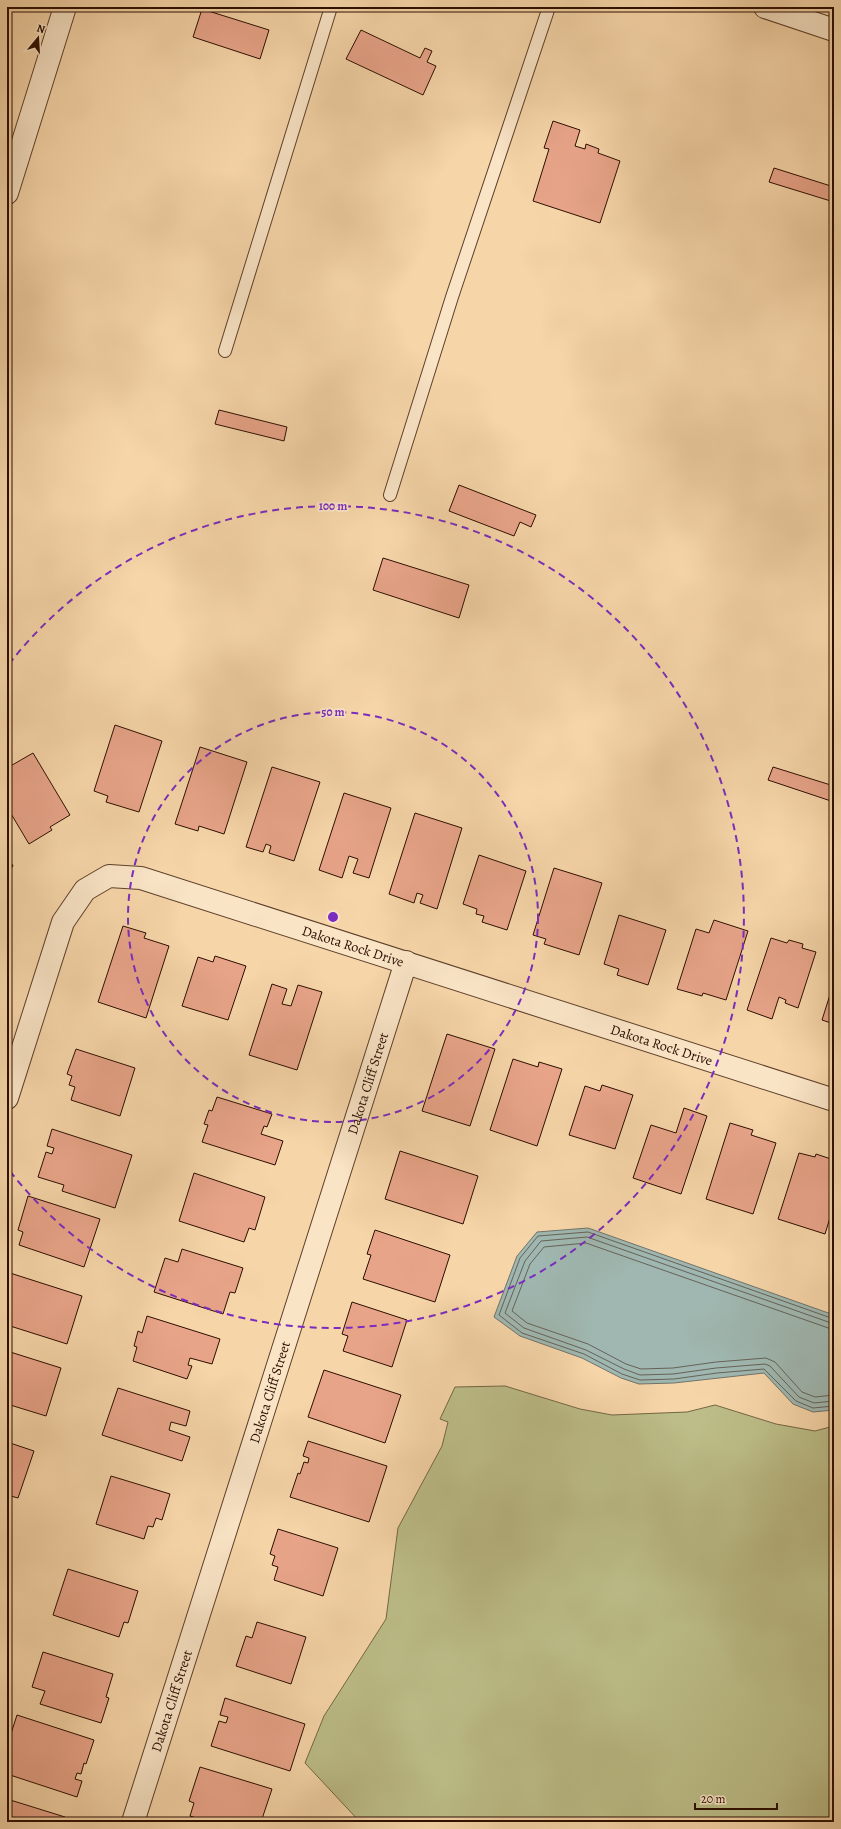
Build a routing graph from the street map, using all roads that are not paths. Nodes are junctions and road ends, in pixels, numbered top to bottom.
1 (65, 7) edge
2 (331, 7) edge
3 (549, 7) edge
4 (765, 7) edge
5 (834, 30) edge
6 (7, 193) edge
7 (225, 351) dead end
8 (390, 495) dead end
9 (406, 962) junction
10 (7, 1098) edge
11 (834, 1100) edge
12 (133, 1822) edge

1 - 6 street
2 - 7 lane
3 - 8 lane
4 - 5 street
9 - 10 street, Dakota Rock Drive
9 - 11 street, Dakota Rock Drive
9 - 12 street, Dakota Cliff Street

